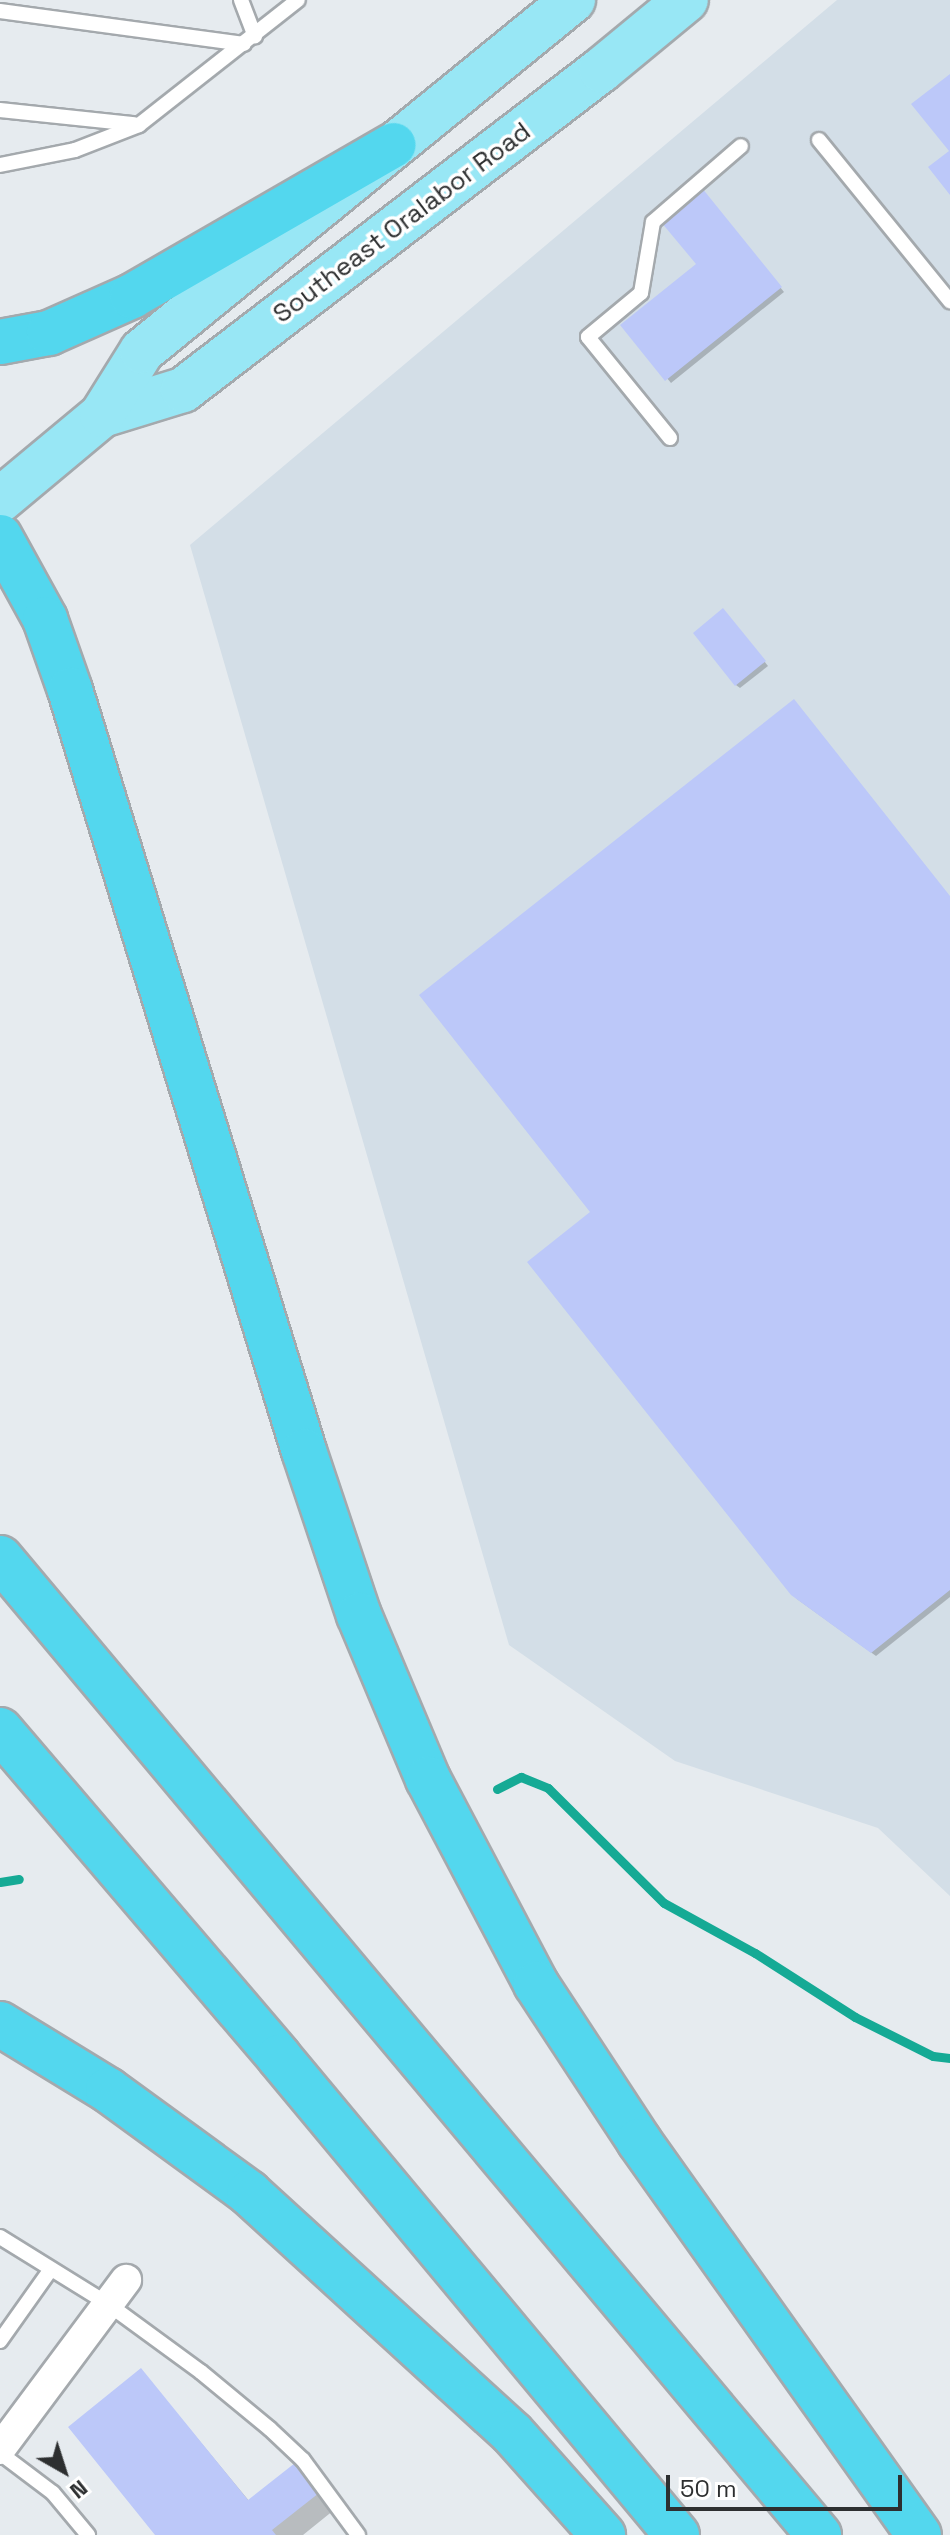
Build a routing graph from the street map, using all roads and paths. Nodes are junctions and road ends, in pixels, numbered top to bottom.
1 (241, 0) edge
2 (298, 0) edge
3 (573, 0) edge
4 (686, 0) edge
5 (0, 11) edge
6 (250, 40) junction
7 (0, 110) edge
8 (139, 125) junction
9 (819, 140) dead end
10 (394, 145) junction
11 (741, 146) dead end
12 (0, 165) edge
13 (950, 301) edge
14 (0, 342) edge
15 (102, 415) junction
16 (670, 438) dead end
17 (0, 500) edge
18 (0, 537) edge
19 (0, 1558) edge
20 (0, 1730) edge
21 (0, 2024) edge
22 (0, 2237) edge
23 (51, 2269) junction
24 (126, 2280) dead end
25 (108, 2304) junction
26 (0, 2341) edge
27 (0, 2451) edge
28 (88, 2535) edge
29 (358, 2535) edge
30 (603, 2535) edge
31 (677, 2535) edge
32 (819, 2535) edge
33 (919, 2535) edge

1 - 6 lane
2 - 6 lane
3 - 10 main road, Southeast Oralabor Road
4 - 15 main road, Southeast Oralabor Road
5 - 6 lane
6 - 8 lane
7 - 8 lane
8 - 12 lane
9 - 13 lane
10 - 14 highway
10 - 15 main road, Southeast Oralabor Road
11 - 16 lane
15 - 17 main road, Southeast Oralabor Road
18 - 33 highway
19 - 32 highway
20 - 31 highway
21 - 30 highway
22 - 23 lane
23 - 25 lane
23 - 26 lane
24 - 25 street
25 - 27 street
25 - 29 lane
27 - 28 lane

